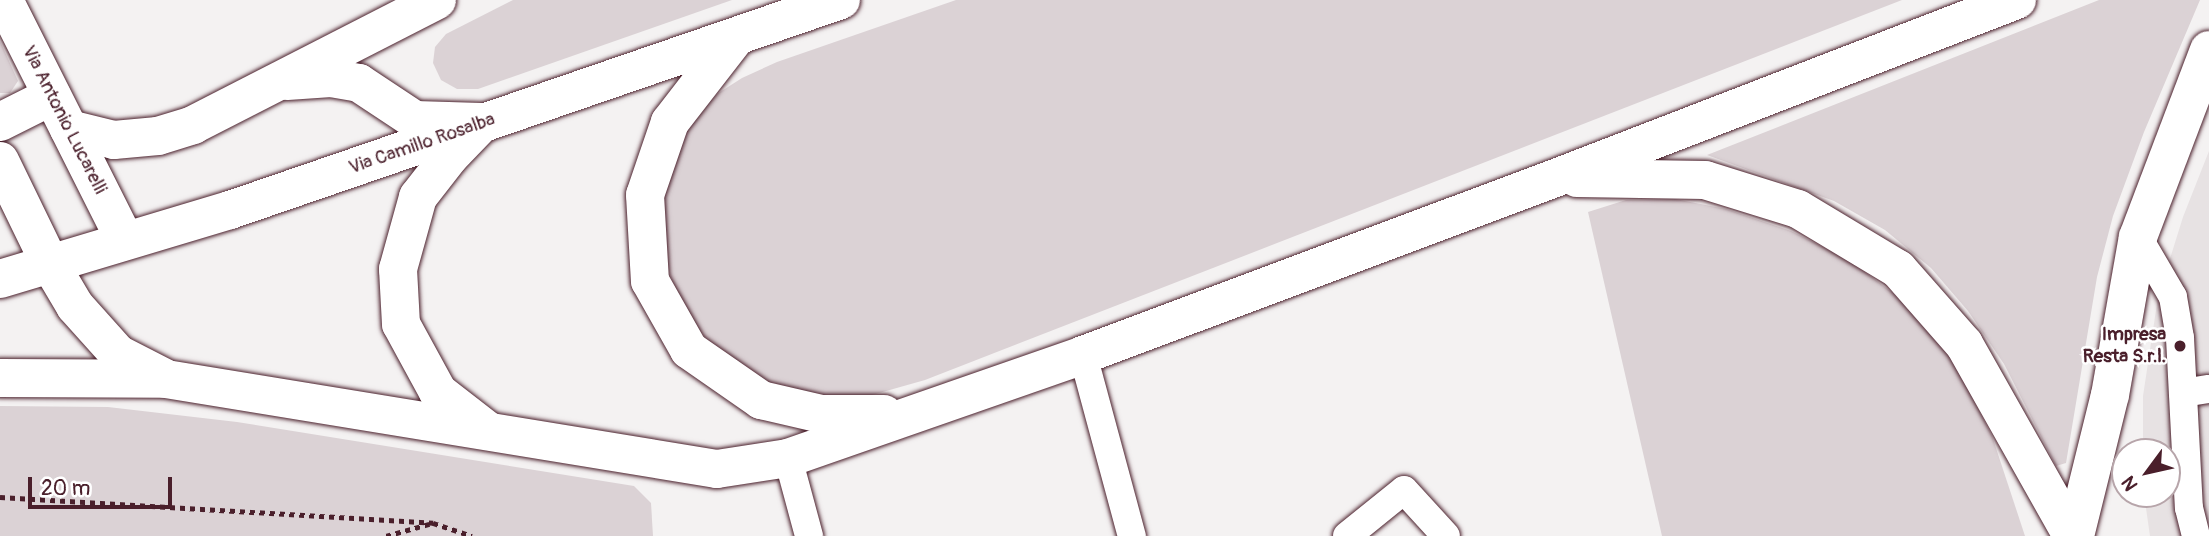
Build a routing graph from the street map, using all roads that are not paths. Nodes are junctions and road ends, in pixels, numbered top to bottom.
1 (4, 0) edge
2 (437, 0) edge
3 (841, 0) edge
4 (2017, 0) edge
5 (736, 37) junction
6 (2209, 50) edge
7 (275, 82) junction
8 (61, 112) junction
9 (0, 122) edge
10 (483, 122) junction
11 (0, 161) edge
12 (1558, 177) junction
13 (2138, 237) junction
14 (124, 239) junction
15 (49, 262) junction
16 (0, 279) edge
17 (1083, 355) junction
18 (0, 378) edge
19 (166, 379) junction
20 (2196, 391) edge
21 (914, 415) junction
22 (491, 433) junction
23 (788, 458) junction
24 (809, 536) edge
25 (1132, 536) edge
26 (1346, 536) edge
27 (1446, 536) edge
28 (2074, 536) edge
29 (2196, 536) edge

1 - 8 main road, Via Antonio Lucarelli
2 - 7 main road
3 - 5 main road, Via Camillo Rosalba
4 - 12 main road
5 - 10 main road, Via Camillo Rosalba
5 - 21 main road
6 - 13 main road
7 - 8 main road
7 - 10 main road
8 - 9 main road
8 - 14 main road, Via Antonio Lucarelli
10 - 14 main road, Via Camillo Rosalba
10 - 22 main road
11 - 15 main road
12 - 17 main road
12 - 28 main road
13 - 20 lane
13 - 28 main road
14 - 15 main road, Via Camillo Rosalba
15 - 16 main road, Via Camillo Rosalba
15 - 19 main road
17 - 21 main road
17 - 25 lane
18 - 19 main road
19 - 22 main road
20 - 29 lane
21 - 23 main road
22 - 23 main road
23 - 24 lane
26 - 27 lane

